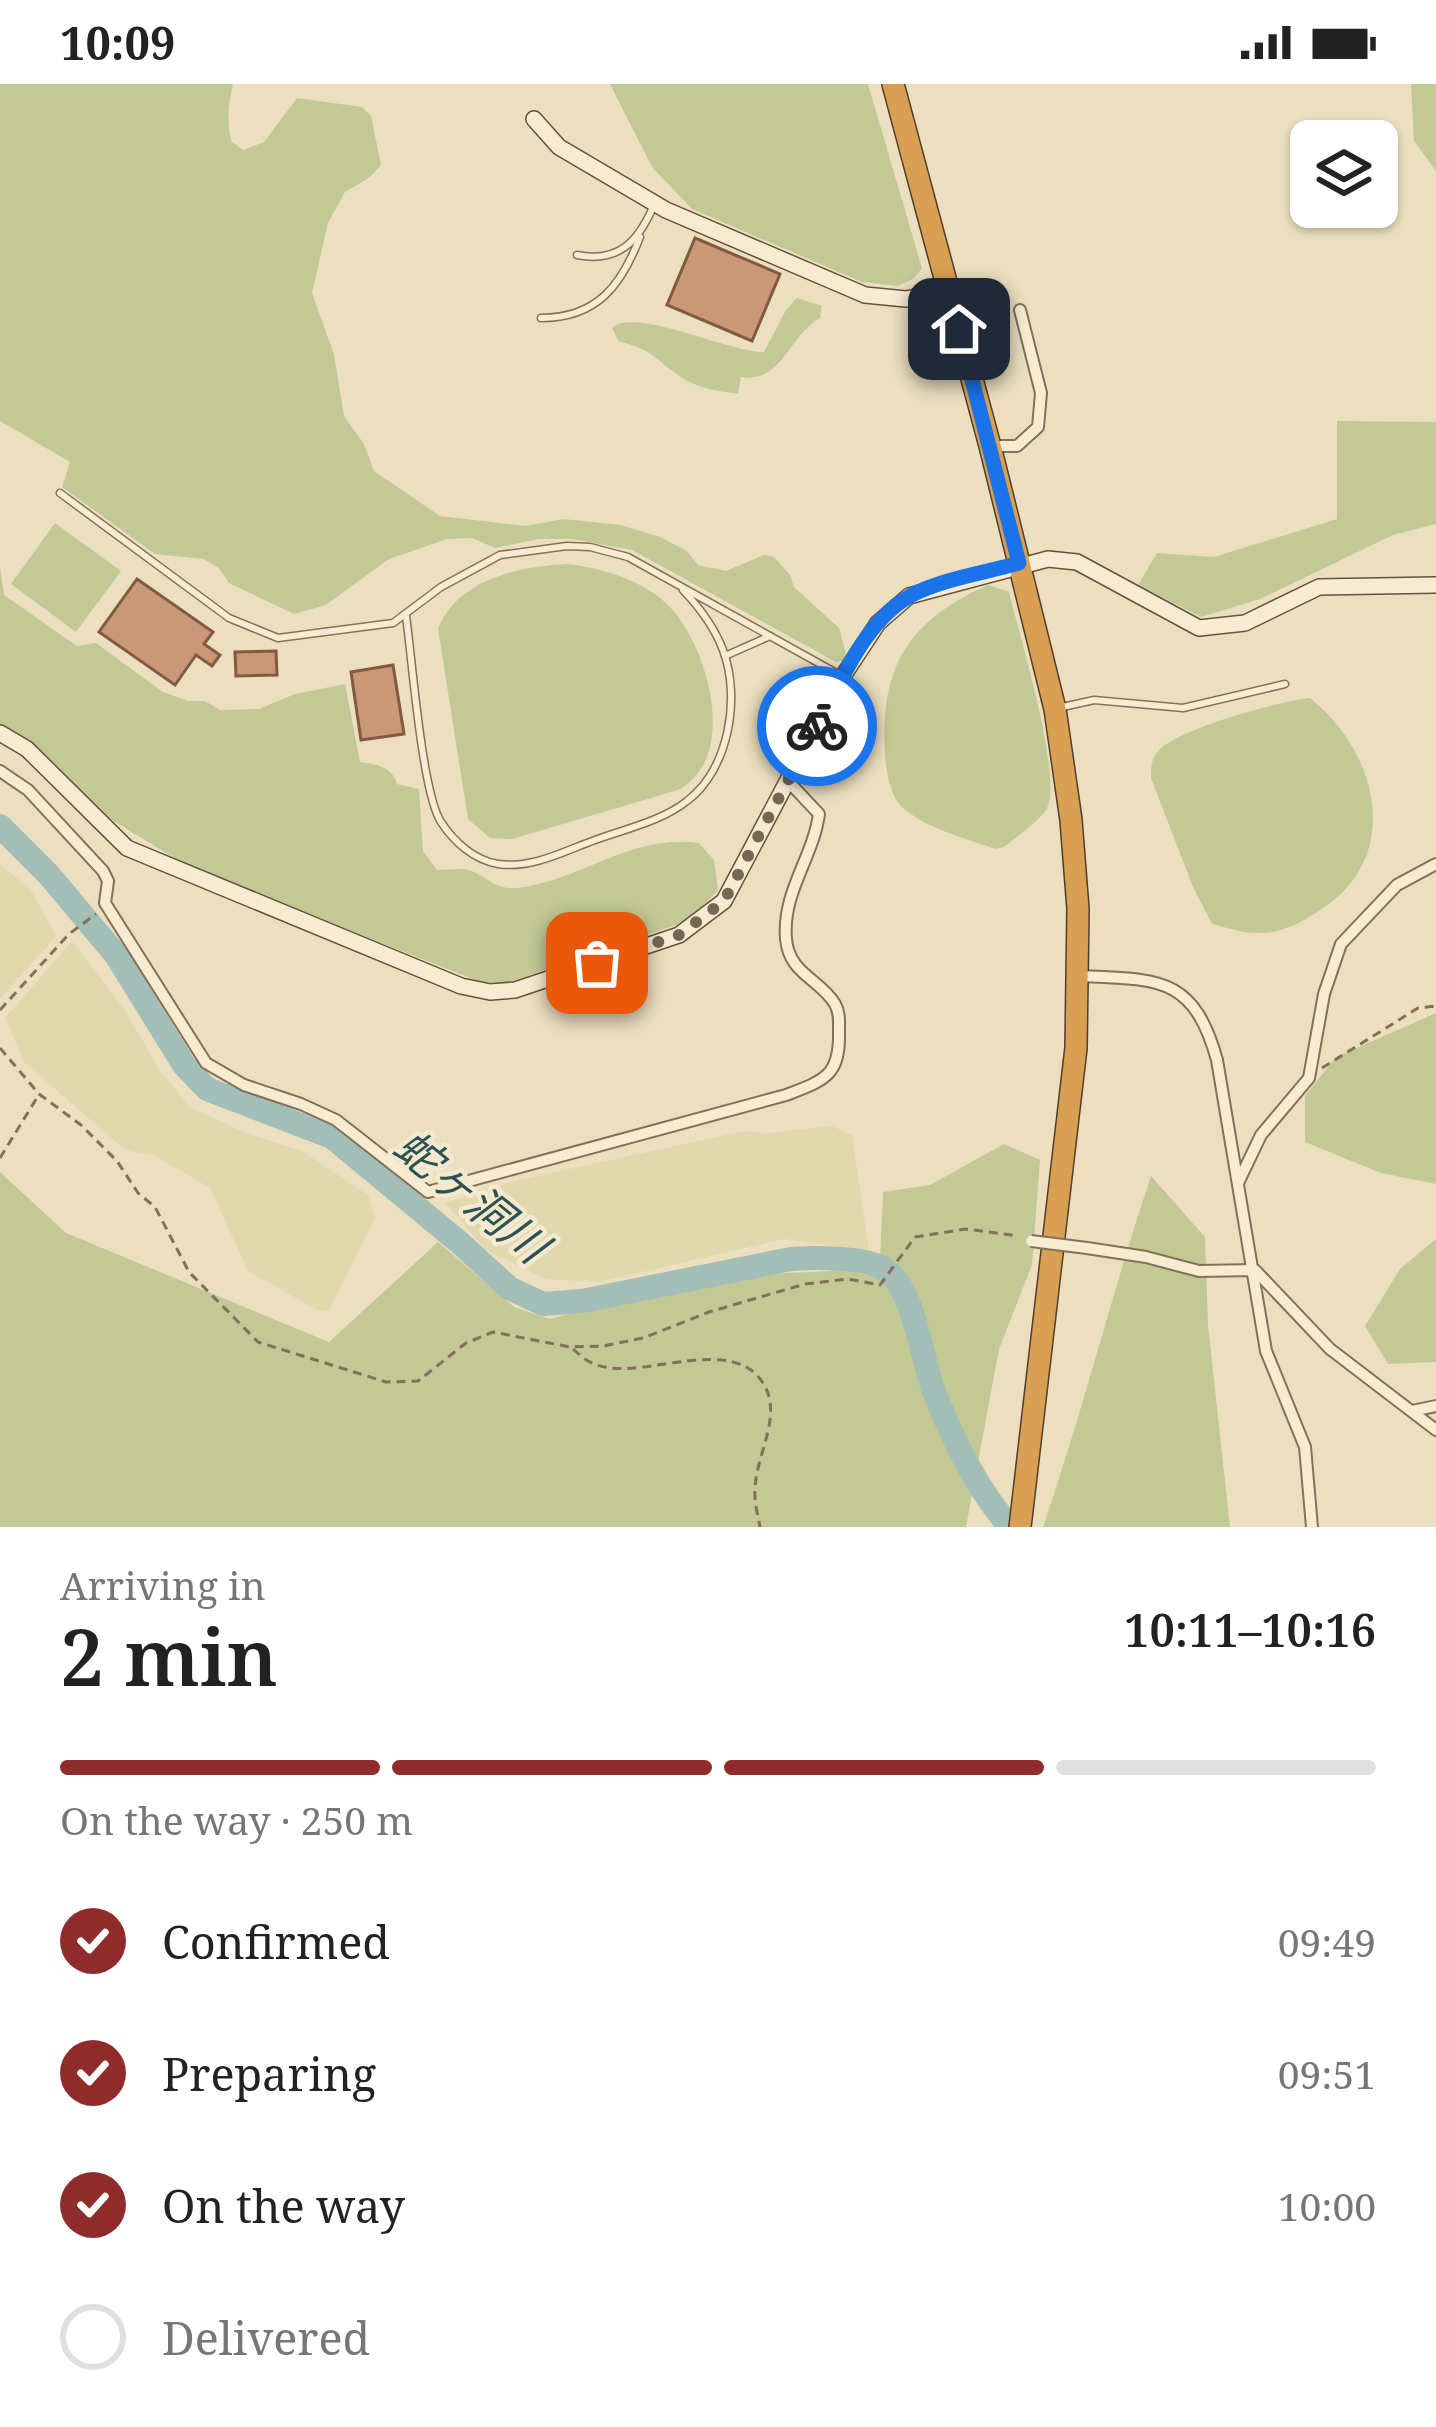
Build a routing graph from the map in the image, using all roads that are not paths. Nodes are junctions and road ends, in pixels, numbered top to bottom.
1 (893, 84) edge
2 (534, 119) dead end
3 (654, 204) junction
4 (640, 236) junction
5 (577, 255) dead end
6 (949, 290) junction
7 (1020, 310) dead end
8 (541, 317) dead end
9 (990, 446) junction
10 (59, 493) dead end
11 (1019, 563) junction
12 (678, 585) junction
13 (1436, 585) edge
14 (406, 616) junction
15 (770, 636) junction
16 (725, 656) junction
17 (843, 676) junction
18 (1285, 684) dead end
19 (1054, 709) junction
20 (0, 733) edge
21 (0, 771) edge
22 (788, 781) junction
23 (1436, 864) edge
24 (1079, 976) junction
25 (1238, 1183) junction
26 (1031, 1241) road end
27 (1255, 1270) junction
28 (1436, 1406) edge
29 (1412, 1411) junction
30 (1436, 1430) edge
31 (1020, 1527) edge
32 (1312, 1527) edge

1 - 6 highway
2 - 3 main road
3 - 4 lane
3 - 6 main road
4 - 5 lane
4 - 8 lane
6 - 9 highway
7 - 9 street
9 - 11 highway
10 - 14 lane
11 - 13 main road
11 - 17 main road
11 - 19 highway
12 - 14 lane
12 - 15 lane
12 - 16 lane
14 - 16 lane
15 - 16 lane
15 - 17 lane
17 - 22 main road
18 - 19 lane
19 - 24 highway
20 - 22 main road
21 - 22 street
23 - 25 street
24 - 25 street
24 - 31 highway
25 - 27 street
26 - 27 street, bridge
27 - 29 street
27 - 32 street
28 - 29 street
29 - 30 street

